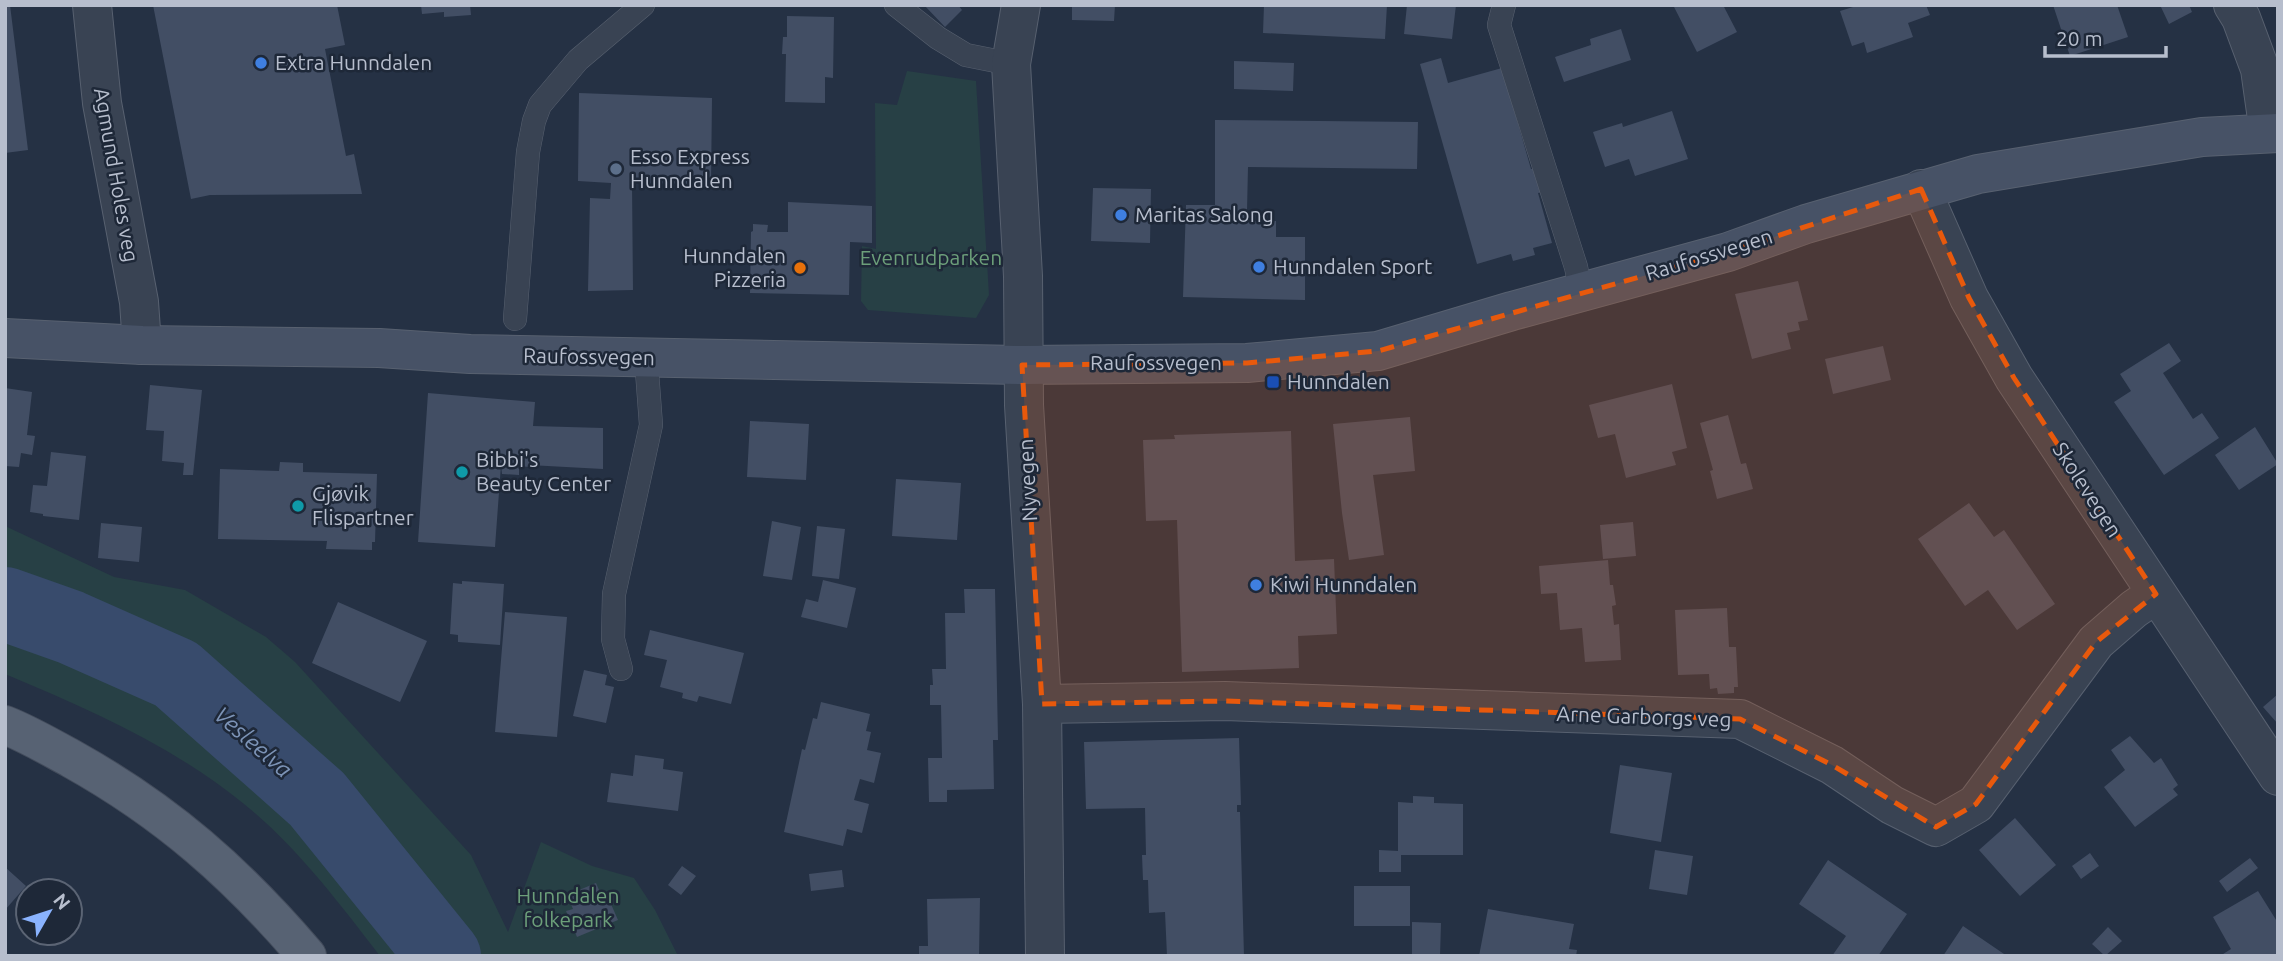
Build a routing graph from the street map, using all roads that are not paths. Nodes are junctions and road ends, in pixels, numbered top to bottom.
1 (92, 5) edge
2 (643, 5) edge
3 (896, 5) edge
4 (1021, 5) edge
5 (1504, 5) edge
6 (2233, 5) edge
7 (1011, 64) junction
8 (2273, 133) edge
9 (1921, 189) junction
10 (1581, 292) junction
11 (515, 319) dead end
12 (5, 338) edge
13 (142, 345) junction
14 (646, 358) junction
15 (1022, 365) junction
16 (2156, 593) junction
17 (621, 669) dead end
18 (1042, 704) junction
19 (5, 725) edge
20 (2278, 776) edge
21 (301, 950) edge
22 (1045, 956) edge

1 - 13 street, Agmund Holes veg
2 - 11 lane
3 - 7 lane
4 - 7 street, Nyvegen
5 - 10 lane
6 - 8 street
7 - 15 street, Nyvegen
8 - 9 main road, Raufossvegen
9 - 10 main road, Raufossvegen
9 - 16 street, Skolevegen
10 - 15 main road, Raufossvegen
12 - 13 main road, Raufossvegen
13 - 14 main road, Raufossvegen
14 - 15 main road, Raufossvegen
14 - 17 lane
15 - 18 street, Nyvegen
16 - 18 street, Arne Garborgs veg
16 - 20 street, Skolevegen
18 - 22 street, Nyvegen
19 - 21 main road

